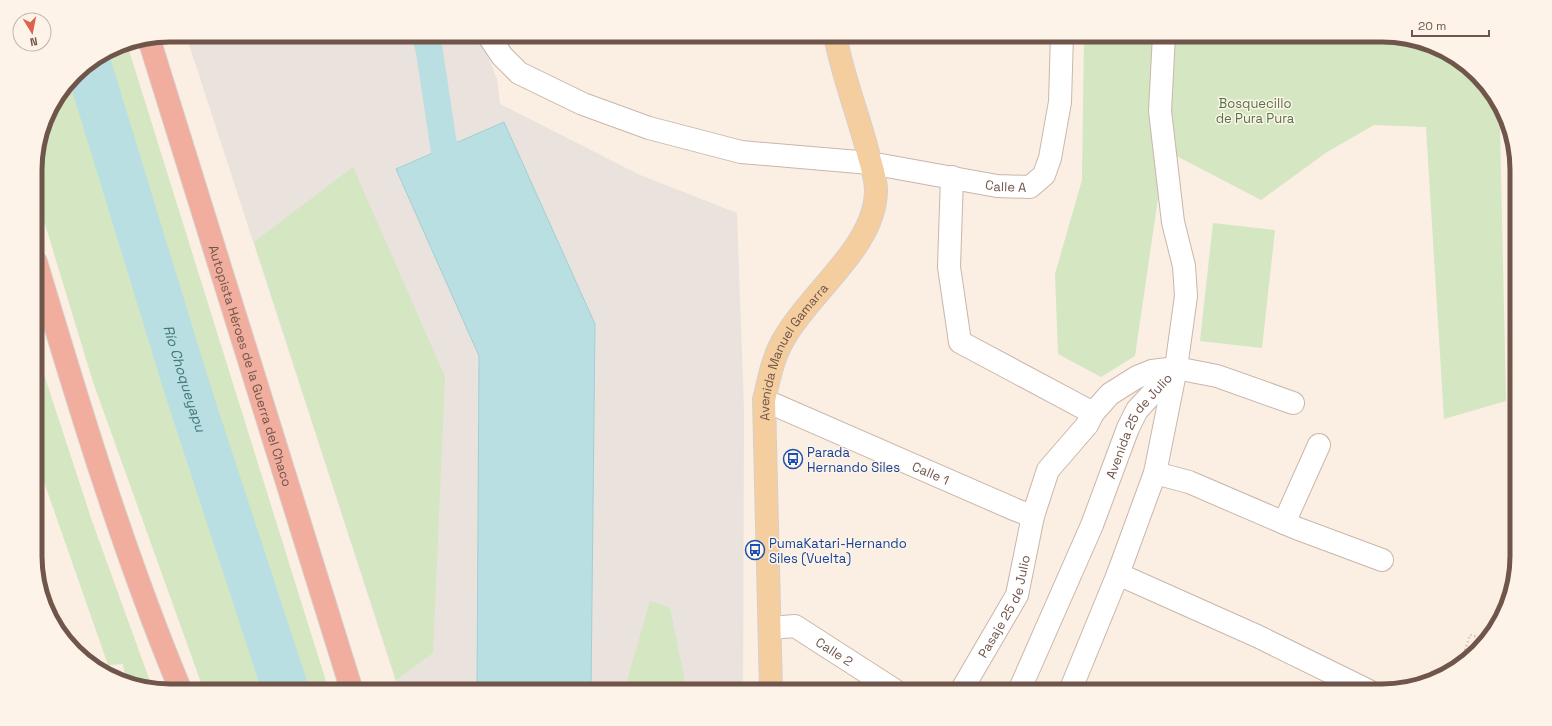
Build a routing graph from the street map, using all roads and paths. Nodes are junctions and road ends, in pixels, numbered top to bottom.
1 (493, 42) edge
2 (837, 42) edge
3 (1062, 42) edge
4 (1164, 42) edge
5 (150, 44) edge
6 (870, 163) junction
7 (952, 177) junction
8 (42, 282) edge
9 (1176, 368) junction
10 (764, 400) junction
11 (1293, 403) dead end
12 (1093, 414) junction
13 (1319, 445) dead end
14 (1155, 473) junction
15 (1033, 516) junction
16 (1284, 523) junction
17 (1382, 560) dead end
18 (1118, 574) junction
19 (770, 628) junction
20 (1480, 637) edge
21 (1464, 654) edge
22 (178, 684) edge
23 (350, 684) edge
24 (771, 684) edge
25 (885, 684) edge
26 (965, 684) edge
27 (1022, 684) edge
28 (1073, 684) edge
29 (1355, 684) edge

1 - 6 street, Calle A
2 - 6 main road, Avenida Manuel Gamarra
3 - 7 street, Calle A
4 - 9 street
5 - 23 highway, Autopista Héroes de la Guerra del Chaco
6 - 7 street, Calle A
6 - 10 main road, Avenida Manuel Gamarra
7 - 12 street
8 - 22 highway
9 - 11 street
9 - 12 street, Pasaje 25 de Julio
9 - 14 street, Avenida 25 de Julio
9 - 27 street, Avenida 25 de Julio
10 - 15 street, Calle 1
10 - 19 main road, Avenida Manuel Gamarra
12 - 15 street, Pasaje 25 de Julio
13 - 16 street
14 - 16 street
14 - 18 street, Avenida 25 de Julio
15 - 26 street, Pasaje 25 de Julio
16 - 17 street
18 - 28 street, Avenida 25 de Julio
18 - 29 street
19 - 24 main road, Avenida Manuel Gamarra
19 - 25 street, Calle 2
20 - 21 path

